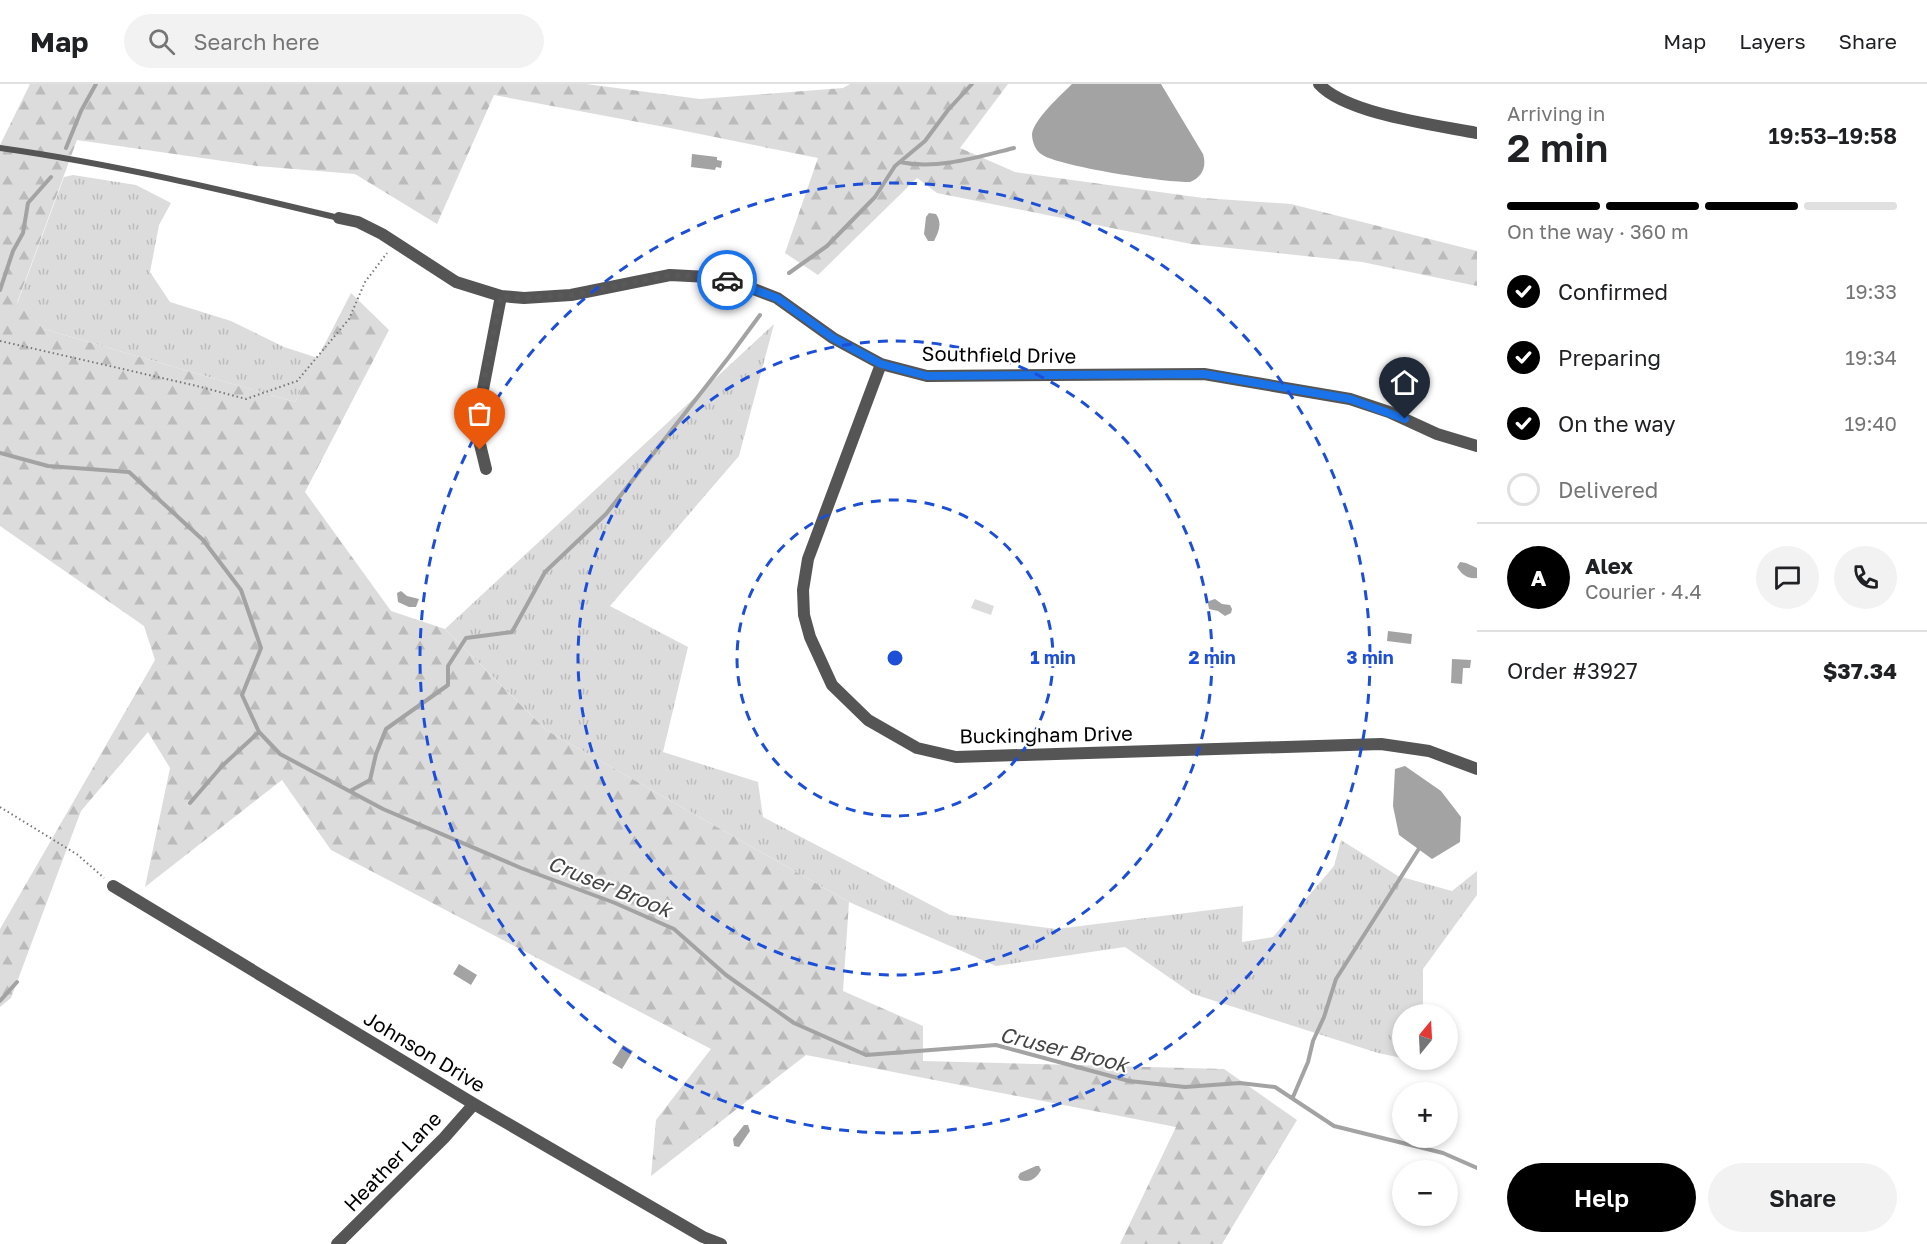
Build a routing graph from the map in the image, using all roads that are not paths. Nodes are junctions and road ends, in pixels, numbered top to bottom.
1 (1319, 84) edge
2 (1477, 133) edge
3 (0, 148) edge
4 (339, 218) joint
5 (501, 296) junction
6 (881, 364) junction
7 (1477, 446) edge
8 (486, 469) dead end
9 (1477, 769) edge
10 (113, 886) road end
11 (474, 1104) junction
12 (337, 1244) edge
13 (721, 1244) edge

1 - 2 street
3 - 4 lane
4 - 5 street, Southfield Drive
5 - 6 street, Southfield Drive
5 - 8 street
6 - 7 street, Southfield Drive
6 - 9 street, Buckingham Drive
10 - 11 street, Johnson Drive
11 - 12 street, Heather Lane
11 - 13 street, Johnson Drive

